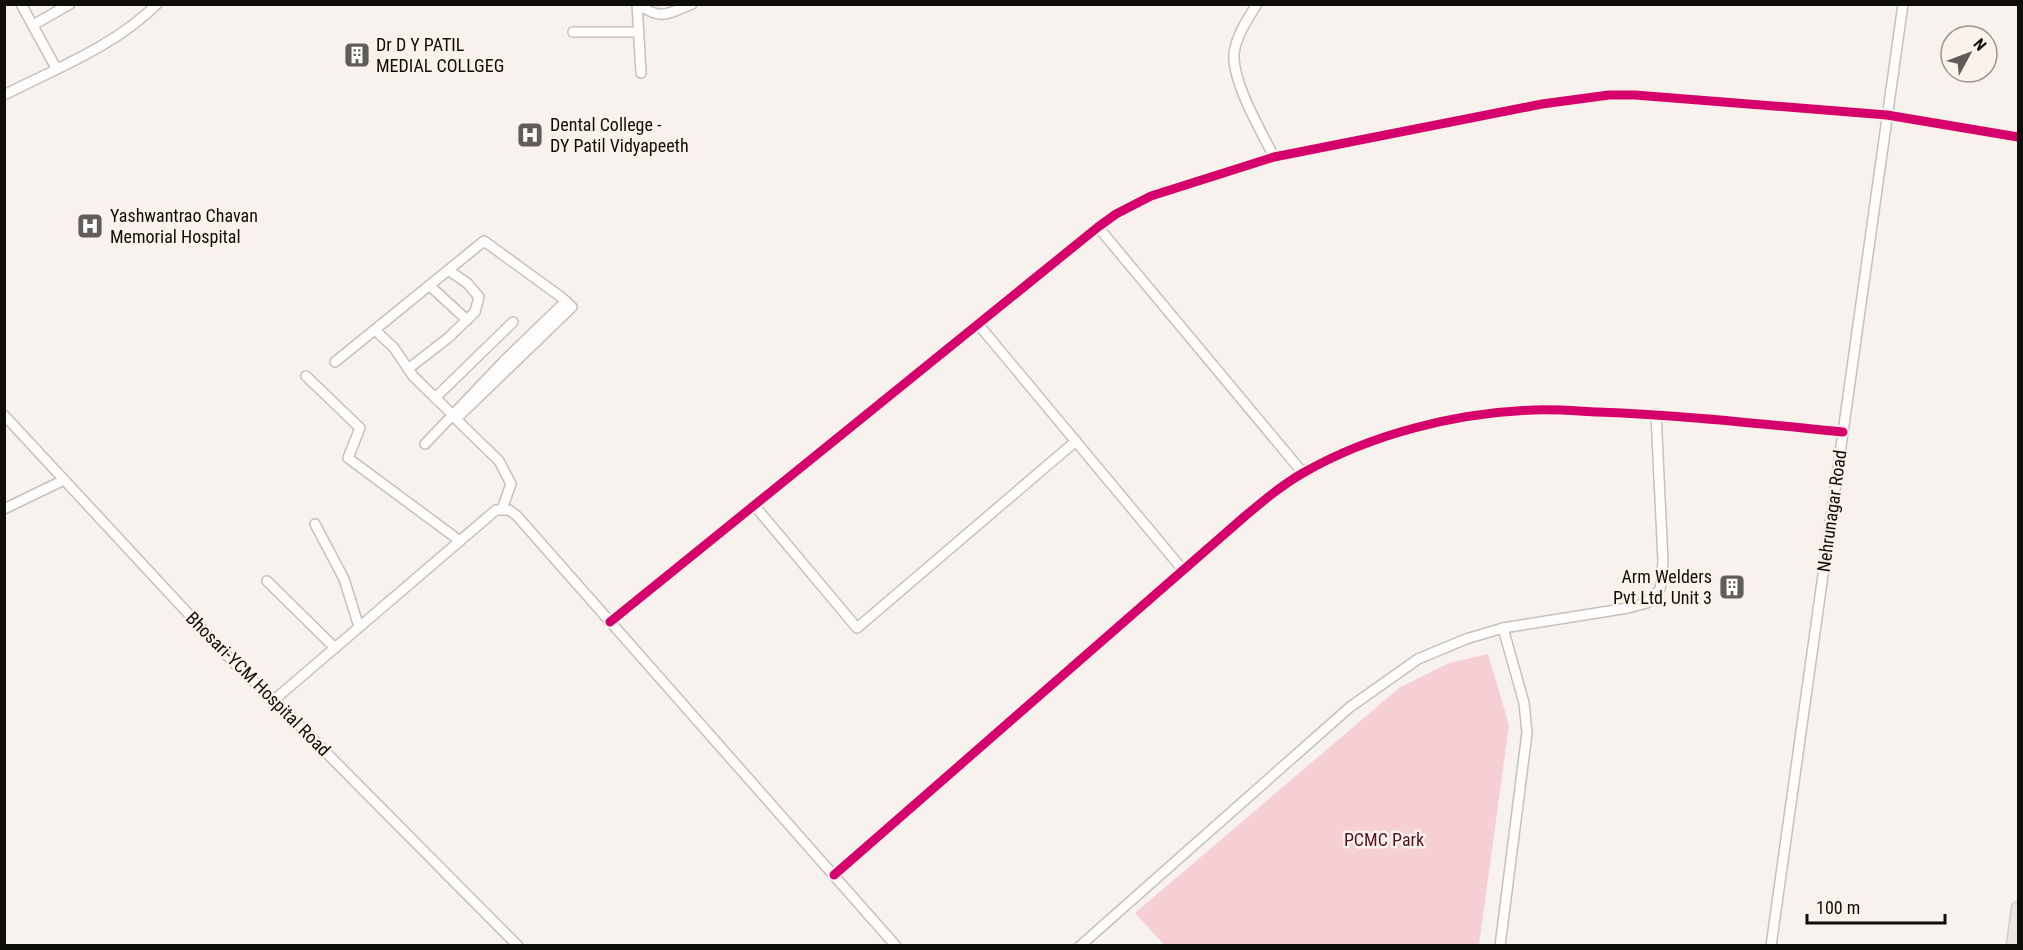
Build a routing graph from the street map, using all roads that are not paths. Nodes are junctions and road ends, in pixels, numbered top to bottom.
1 (21, 4) edge
2 (70, 4) edge
3 (158, 4) edge
4 (638, 4) edge
5 (692, 4) edge
6 (1257, 4) edge
7 (1903, 4) edge
8 (33, 25) junction
9 (573, 32) dead end
10 (639, 32) junction
11 (56, 68) junction
12 (641, 73) dead end
13 (4, 95) edge
14 (1887, 115) junction
15 (2019, 137) edge
16 (1274, 157) junction
17 (1098, 226) junction
18 (448, 270) junction
19 (430, 286) junction
20 (467, 320) junction
21 (513, 322) dead end
22 (978, 324) junction
23 (375, 330) junction
24 (335, 362) dead end
25 (408, 369) junction
26 (306, 376) dead end
27 (435, 398) junction
28 (1656, 414) junction
29 (4, 415) edge
30 (455, 417) junction
31 (1843, 432) junction
32 (1076, 441) junction
33 (427, 446) dead end
34 (1303, 473) junction
35 (64, 480) junction
36 (754, 505) junction
37 (4, 509) edge
38 (502, 509) junction
39 (315, 524) dead end
40 (460, 541) junction
41 (1183, 570) junction
42 (267, 581) dead end
43 (610, 622) junction
44 (359, 627) junction
45 (1503, 628) junction
46 (335, 648) junction
47 (274, 700) junction
48 (834, 875) junction
49 (2019, 908) edge
50 (518, 945) edge
51 (896, 945) edge
52 (1080, 945) edge
53 (1500, 945) edge
54 (1771, 945) edge
55 (2013, 945) edge

1 - 8 street
2 - 8 street
3 - 11 street
4 - 5 street
4 - 10 street
6 - 16 street
7 - 14 street, Nehrunagar Road
8 - 11 street
9 - 10 street
10 - 12 street
11 - 13 street
14 - 15 street
14 - 16 street
14 - 31 street, Nehrunagar Road
16 - 17 street
17 - 22 street
17 - 34 street
18 - 19 street
18 - 20 street
18 - 30 street
19 - 20 street
19 - 23 street
20 - 25 street
21 - 27 street
22 - 32 street
22 - 36 street
23 - 24 street
23 - 25 street
25 - 27 street
26 - 40 street
27 - 30 street
28 - 31 street
28 - 34 street
28 - 45 street
29 - 35 street, Bhosari-YCM Hospital Road
30 - 33 street
30 - 38 street
31 - 54 street, Nehrunagar Road
32 - 36 street
32 - 41 street
34 - 41 street
35 - 37 street
35 - 47 street, Bhosari-YCM Hospital Road
36 - 43 street
38 - 40 street
38 - 43 street
39 - 44 street
40 - 44 street
41 - 48 street
42 - 46 street
43 - 48 street
44 - 46 street
45 - 52 street
45 - 53 street
46 - 47 street
47 - 50 street, Bhosari-YCM Hospital Road
48 - 51 street
49 - 55 main road

